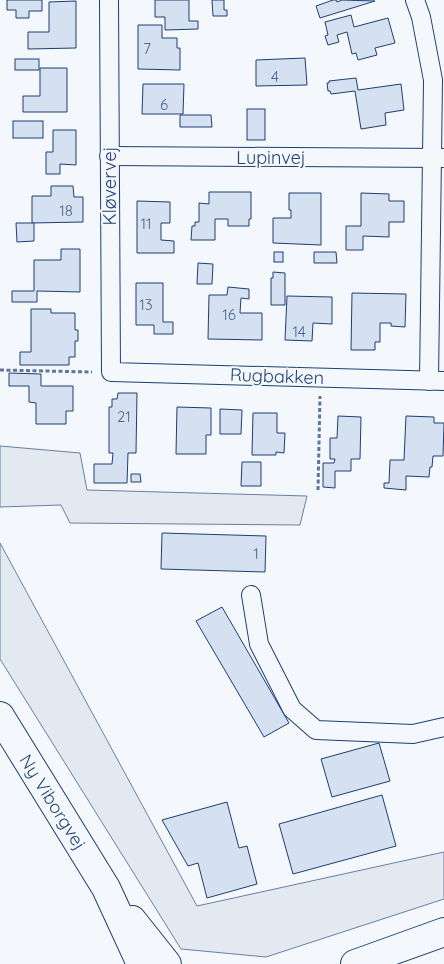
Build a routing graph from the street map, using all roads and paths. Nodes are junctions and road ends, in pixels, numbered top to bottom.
1 (109, 0) edge
2 (415, 0) edge
3 (109, 156) junction
4 (438, 158) edge
5 (0, 370) edge
6 (111, 372) junction
7 (321, 378) junction
8 (437, 381) edge
9 (318, 490) dead end
10 (251, 595) dead end
11 (0, 716) edge
12 (444, 727) edge
13 (106, 888) junction
14 (444, 932) edge
15 (141, 964) edge
16 (167, 964) edge
17 (355, 964) edge

1 - 3 street, Kløvervej
2 - 4 street
3 - 4 street, Lupinvej
3 - 6 street, Kløvervej
4 - 8 street
5 - 6 path
6 - 7 street, Rugbakken
7 - 8 street, Rugbakken
7 - 9 path
10 - 12 street
11 - 13 main road, Ny Viborgvej
13 - 15 main road, Ny Viborgvej
13 - 16 main road, Ny Viborgvej
14 - 17 main road

